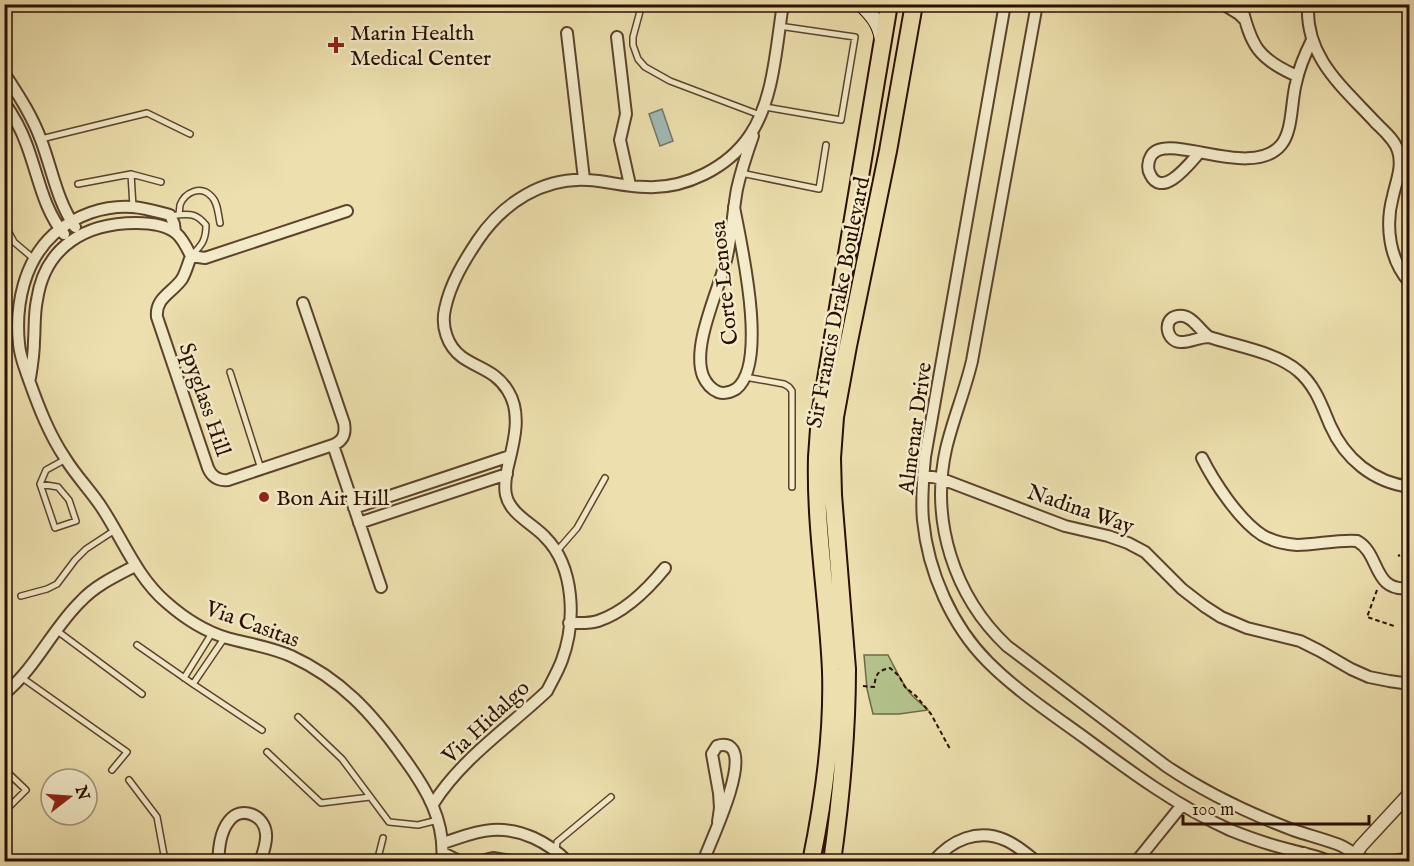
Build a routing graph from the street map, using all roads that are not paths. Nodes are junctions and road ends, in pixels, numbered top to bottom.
1 (642, 4) edge
2 (783, 4) edge
3 (861, 4) edge
4 (889, 4) edge
5 (914, 4) edge
6 (1005, 4) edge
7 (1037, 4) edge
8 (1223, 4) edge
9 (1241, 4) edge
10 (1308, 4) edge
11 (1245, 21) junction
12 (780, 26) junction
13 (567, 33) dead end
14 (617, 37) dead end
15 (1312, 40) junction
16 (882, 46) junction
17 (4, 75) edge
18 (1297, 76) junction
19 (4, 102) edge
20 (760, 114) junction
21 (190, 134) dead end
22 (41, 139) junction
23 (826, 146) dead end
24 (1199, 153) junction
25 (741, 173) junction
26 (131, 174) junction
27 (584, 180) junction
28 (161, 182) dead end
29 (78, 184) dead end
30 (630, 185) junction
31 (133, 207) junction
32 (734, 207) junction
33 (347, 211) dead end
34 (175, 215) junction
35 (71, 221) junction
36 (4, 223) edge
37 (220, 223) dead end
38 (60, 229) junction
39 (175, 232) junction
40 (80, 234) junction
41 (70, 241) junction
42 (191, 256) junction
43 (34, 259) junction
44 (1410, 283) edge
45 (303, 303) dead end
46 (1209, 337) dead end
47 (230, 372) dead end
48 (745, 377) junction
49 (30, 382) junction
50 (333, 445) junction
51 (510, 456) junction
52 (1202, 458) dead end
53 (66, 459) junction
54 (261, 469) junction
55 (507, 474) junction
56 (923, 475) junction
57 (605, 478) dead end
58 (942, 478) junction
59 (40, 484) junction
60 (792, 487) dead end
61 (1410, 487) edge
62 (354, 508) junction
63 (359, 523) junction
64 (115, 530) junction
65 (557, 551) junction
66 (135, 566) junction
67 (665, 568) dead end
68 (381, 586) dead end
69 (1410, 588) edge
70 (21, 596) dead end
71 (569, 623) junction
72 (56, 630) junction
73 (212, 633) junction
74 (225, 637) junction
75 (137, 645) dead end
76 (21, 677) junction
77 (183, 678) junction
78 (193, 684) junction
79 (1410, 684) edge
80 (4, 694) edge
81 (142, 694) dead end
82 (298, 717) dead end
83 (262, 730) dead end
84 (267, 752) dead end
85 (4, 769) edge
86 (112, 770) dead end
87 (129, 780) dead end
88 (1410, 793) edge
89 (370, 797) junction
90 (611, 797) dead end
91 (433, 804) junction
92 (1182, 805) junction
93 (4, 812) edge
94 (438, 820) junction
95 (718, 822) junction
96 (383, 838) dead end
97 (556, 851) junction
98 (442, 852) edge
99 (1353, 857) edge
100 (1307, 858) edge
101 (1410, 858) edge
102 (164, 861) edge
103 (218, 861) edge
104 (260, 861) edge
105 (377, 861) edge
106 (461, 861) edge
107 (477, 861) edge
108 (518, 861) edge
109 (548, 861) edge
110 (568, 861) edge
111 (703, 861) edge
112 (811, 861) edge
113 (832, 861) edge
114 (933, 861) edge
115 (1036, 861) edge
116 (1136, 861) edge
117 (1330, 861) edge
118 (1370, 861) edge
119 (1389, 861) edge

1 - 20 lane
2 - 12 street, Via Hidalgo
3 - 16 main road
4 - 16 main road, Sir Francis Drake Boulevard
5 - 113 main road, Sir Francis Drake Boulevard
6 - 56 street, Almenar Drive
7 - 58 street, Almenar Drive
8 - 11 street
9 - 11 street
10 - 15 street
11 - 18 street
12 - 20 street, Via Hidalgo
12 - 20 lane
13 - 27 street
14 - 30 street
15 - 18 street
15 - 44 street
16 - 112 main road, Sir Francis Drake Boulevard
17 - 22 street
18 - 24 street
19 - 38 street
20 - 25 street, Corte Lenosa
20 - 30 street, Via Hidalgo
21 - 22 lane
22 - 35 street
23 - 25 lane
24 - 24 street
25 - 32 street, Corte Lenosa
26 - 28 lane
26 - 29 lane
26 - 31 lane
27 - 30 street, Via Hidalgo
27 - 51 street, Via Hidalgo
31 - 34 street
31 - 35 street
32 - 48 street, Corte Lenosa
32 - 48 street, Corte Lenosa
33 - 42 street
34 - 37 lane
34 - 39 street
34 - 42 lane
35 - 38 street, Via Casitas
35 - 40 street
36 - 43 lane
38 - 41 street
38 - 43 street, Via Casitas
39 - 40 street
39 - 42 street
40 - 41 street, Via Casitas
41 - 49 street, Via Casitas
42 - 54 street, Spyglass Hill
43 - 49 street, Via Casitas
45 - 50 street
46 - 61 street
47 - 54 lane
48 - 60 lane
49 - 53 street, Via Casitas
50 - 54 street, Spyglass Hill
50 - 62 street
51 - 55 street, Via Hidalgo
51 - 62 street
52 - 69 street
53 - 59 lane
53 - 64 street, Via Casitas
55 - 63 street
55 - 65 street, Via Hidalgo
56 - 58 street, Nadina Way
56 - 92 street, Almenar Drive
57 - 65 lane
58 - 79 street, Nadina Way
58 - 99 street, Almenar Drive
59 - 59 lane
62 - 63 street
63 - 68 street
64 - 66 street, Via Casitas
64 - 70 lane
65 - 71 street, Via Hidalgo
66 - 72 street
66 - 73 street, Via Casitas
67 - 71 street
71 - 91 street, Via Hidalgo
72 - 76 street
72 - 81 lane
73 - 74 street, Via Casitas
73 - 77 lane
74 - 78 lane
74 - 91 street, Via Casitas
75 - 77 lane
76 - 80 street
76 - 86 lane
77 - 78 lane
78 - 83 lane
82 - 89 lane
84 - 89 lane
85 - 93 lane
87 - 102 lane
88 - 99 street
89 - 94 lane
90 - 97 lane
91 - 94 street, Via Casitas
92 - 100 street, Almenar Drive
92 - 116 street
94 - 98 street, Via Casitas
95 - 95 street
95 - 111 street
96 - 105 lane
97 - 98 street
97 - 109 lane
97 - 110 street
98 - 106 street
99 - 118 street, Almenar Drive
100 - 117 street, Almenar Drive
101 - 119 street
103 - 104 street
107 - 108 street
114 - 115 street

